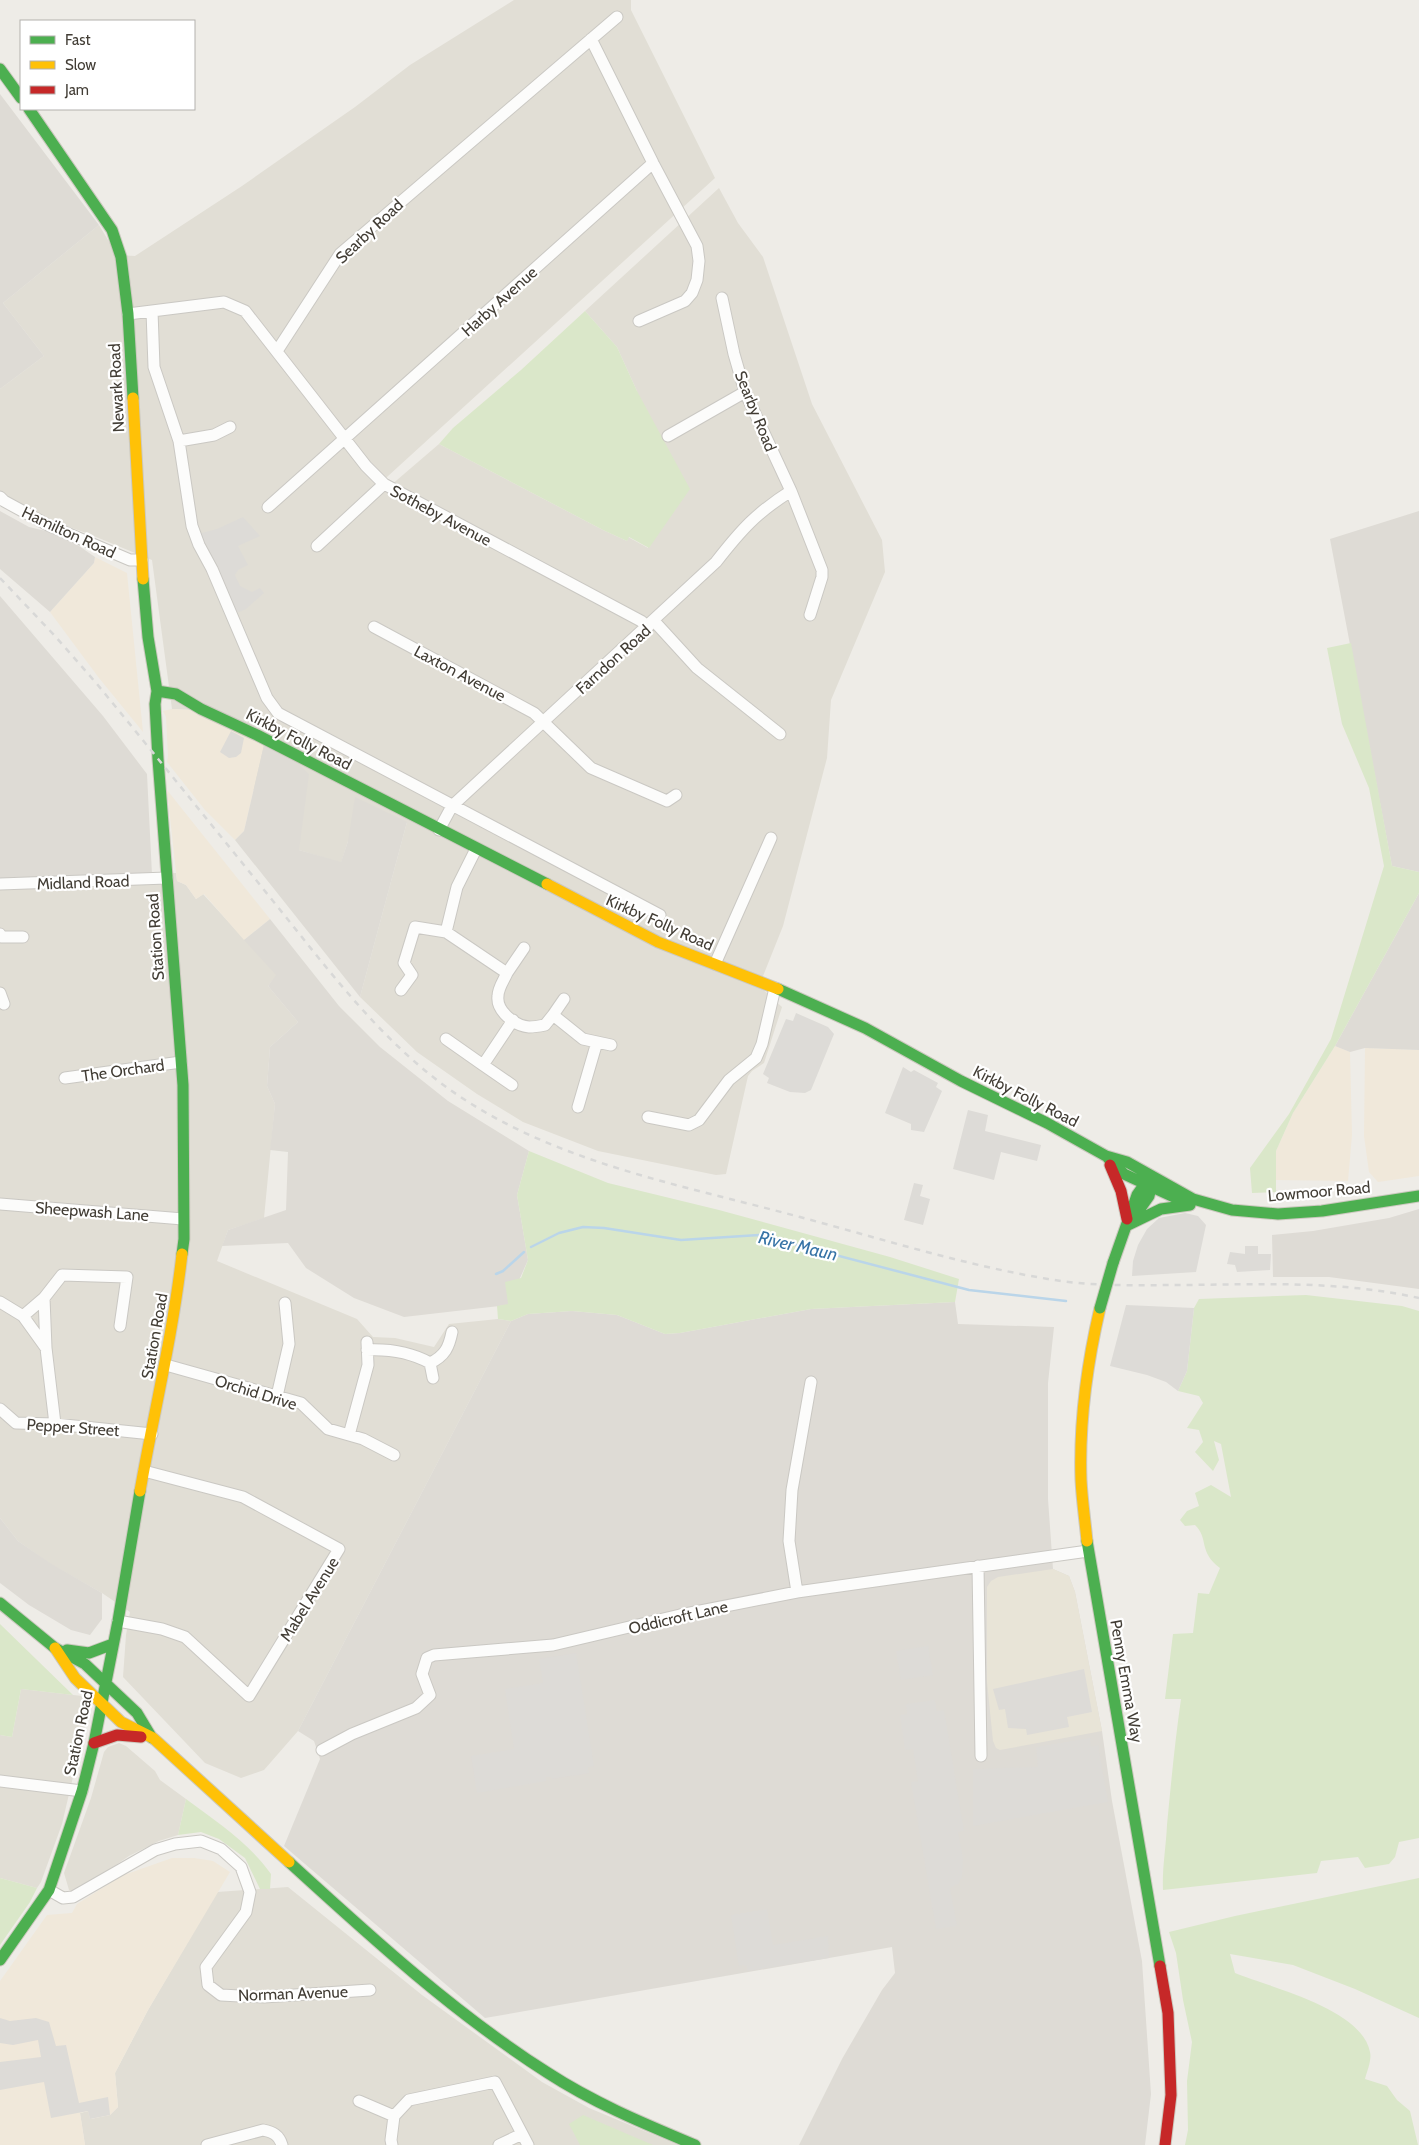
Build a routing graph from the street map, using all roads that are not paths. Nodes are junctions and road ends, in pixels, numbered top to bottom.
1 (617, 18) dead end
2 (592, 39) junction
3 (0, 69) edge
4 (20, 97) edge
5 (30, 110) edge
6 (653, 163) junction
7 (722, 298) dead end
8 (152, 311) junction
9 (128, 314) junction
10 (639, 321) dead end
11 (277, 350) junction
12 (745, 392) junction
13 (230, 426) dead end
14 (668, 436) dead end
15 (345, 439) junction
16 (179, 441) junction
17 (384, 484) junction
18 (791, 491) junction
19 (0, 497) edge
20 (268, 507) dead end
21 (317, 546) dead end
22 (142, 560) junction
23 (810, 614) dead end
24 (651, 624) junction
25 (374, 627) dead end
26 (157, 691) junction
27 (544, 722) junction
28 (780, 734) dead end
29 (676, 795) dead end
30 (452, 806) junction
31 (439, 830) junction
32 (771, 838) dead end
33 (476, 849) junction
34 (167, 878) junction
35 (0, 884) edge
36 (660, 915) dead end
37 (446, 932) junction
38 (23, 937) dead end
39 (1, 938) edge
40 (524, 948) dead end
41 (715, 964) junction
42 (507, 973) junction
43 (775, 988) junction
44 (401, 990) dead end
45 (564, 999) dead end
46 (553, 1015) junction
47 (513, 1020) junction
48 (446, 1040) dead end
49 (597, 1042) junction
50 (611, 1045) dead end
51 (181, 1062) junction
52 (483, 1065) junction
53 (65, 1078) dead end
54 (512, 1085) dead end
55 (578, 1107) dead end
56 (648, 1117) dead end
57 (1106, 1156) junction
58 (1152, 1176) junction
59 (1148, 1186) junction
60 (1419, 1196) edge
61 (1193, 1199) junction
62 (1207, 1203) junction
63 (0, 1204) edge
64 (183, 1218) junction
65 (1128, 1225) junction
66 (44, 1298) junction
67 (0, 1302) edge
68 (284, 1303) dead end
69 (23, 1316) junction
70 (120, 1326) dead end
71 (452, 1332) dead end
72 (46, 1348) junction
73 (430, 1363) junction
74 (166, 1365) junction
75 (433, 1378) dead end
76 (811, 1382) dead end
77 (277, 1396) junction
78 (0, 1409) edge
79 (55, 1424) junction
80 (152, 1434) junction
81 (349, 1435) junction
82 (394, 1455) dead end
83 (144, 1471) junction
84 (1088, 1551) junction
85 (978, 1566) junction
86 (797, 1592) junction
87 (0, 1603) edge
88 (118, 1620) junction
89 (113, 1644) junction
90 (55, 1648) junction
91 (105, 1683) junction
92 (102, 1704) junction
93 (153, 1738) junction
94 (94, 1743) junction
95 (322, 1750) dead end
96 (981, 1756) dead end
97 (0, 1781) edge
98 (82, 1791) junction
99 (49, 1890) junction
100 (0, 1960) edge
101 (370, 1990) dead end
102 (359, 2101) dead end
103 (394, 2116) junction
104 (522, 2134) junction
105 (207, 2145) edge
106 (282, 2145) edge
107 (392, 2145) edge
108 (500, 2145) edge
109 (528, 2145) edge
110 (695, 2145) edge
111 (1165, 2145) edge

1 - 2 street, Searby Road
2 - 6 street
2 - 11 street, Searby Road
3 - 4 main road
5 - 9 main road, Newark Road
6 - 10 street
6 - 15 street, Harby Avenue
7 - 12 street, Searby Road
8 - 9 street
8 - 11 street
8 - 16 street
9 - 22 main road, Newark Road
11 - 15 street, Sotheby Avenue
12 - 14 street
12 - 18 street, Searby Road
13 - 16 street
15 - 17 street, Sotheby Avenue
15 - 20 street, Harby Avenue
16 - 30 street, Kirkby Folly Road
17 - 21 street
17 - 24 street, Sotheby Avenue
18 - 23 street, Searby Road
18 - 24 street, Farndon Road
19 - 22 street, Hamilton Road
22 - 26 main road, Newark Road
24 - 27 street, Farndon Road
24 - 28 street, Sotheby Avenue
25 - 27 street, Laxton Avenue
26 - 31 main road, Kirkby Folly Road
26 - 34 main road, Station Road
27 - 29 street, Laxton Avenue
27 - 30 street, Farndon Road
30 - 31 street, Farndon Road
30 - 36 street, Kirkby Folly Road
31 - 33 main road, Kirkby Folly Road
32 - 41 street
33 - 37 street
33 - 41 main road, Kirkby Folly Road
34 - 35 street, Midland Road
34 - 51 main road, Station Road
37 - 42 street
37 - 44 street
38 - 39 street
40 - 42 street
41 - 43 main road, Kirkby Folly Road
42 - 47 street
43 - 56 street
43 - 57 main road, Kirkby Folly Road
45 - 46 street
46 - 47 street
46 - 49 street
47 - 52 street
48 - 52 street
49 - 50 street
49 - 55 street
51 - 53 street, The Orchard
51 - 64 main road, Station Road
52 - 54 street
57 - 58 main road, Kirkby Folly Road
57 - 59 main road, Lowmoor Road
57 - 65 main road
58 - 59 main road, Penny Emma Way
58 - 61 main road, Lowmoor Road
59 - 61 main road, Lowmoor Road
59 - 65 main road, Penny Emma Way
60 - 62 main road, Lowmoor Road
61 - 62 main road, Lowmoor Road
62 - 65 main road
63 - 64 street, Sheepwash Lane
64 - 74 main road, Station Road
65 - 84 main road, Penny Emma Way, bridge
66 - 69 street
66 - 70 street
66 - 72 street
67 - 69 street
68 - 77 street
69 - 72 street
71 - 73 street
72 - 79 street
73 - 75 street
73 - 81 street
74 - 77 street, Orchid Drive
74 - 80 main road, Station Road
76 - 86 street
77 - 81 street, Orchid Drive
78 - 79 street, Pepper Street
79 - 80 street, Pepper Street
80 - 83 main road, Station Road
81 - 82 street, Orchid Drive
83 - 88 main road, Station Road
83 - 88 street, Mabel Avenue
84 - 85 street, Oddicroft Lane
84 - 111 main road, Penny Emma Way
85 - 86 street, Oddicroft Lane
85 - 96 street
86 - 95 street, Oddicroft Lane
87 - 90 main road
88 - 89 main road, Station Road
89 - 90 main road
89 - 91 main road, Station Road
90 - 91 main road
90 - 92 main road
91 - 92 main road, Station Road
91 - 93 main road
92 - 93 main road
92 - 94 main road, Station Road
93 - 94 main road
93 - 110 main road
94 - 98 main road, Station Road
97 - 98 street
98 - 99 main road, Station Road
99 - 100 main road, Station Road
99 - 101 street, Norman Avenue
102 - 103 street
103 - 104 street
103 - 107 street
104 - 108 street
104 - 109 street
105 - 106 street

